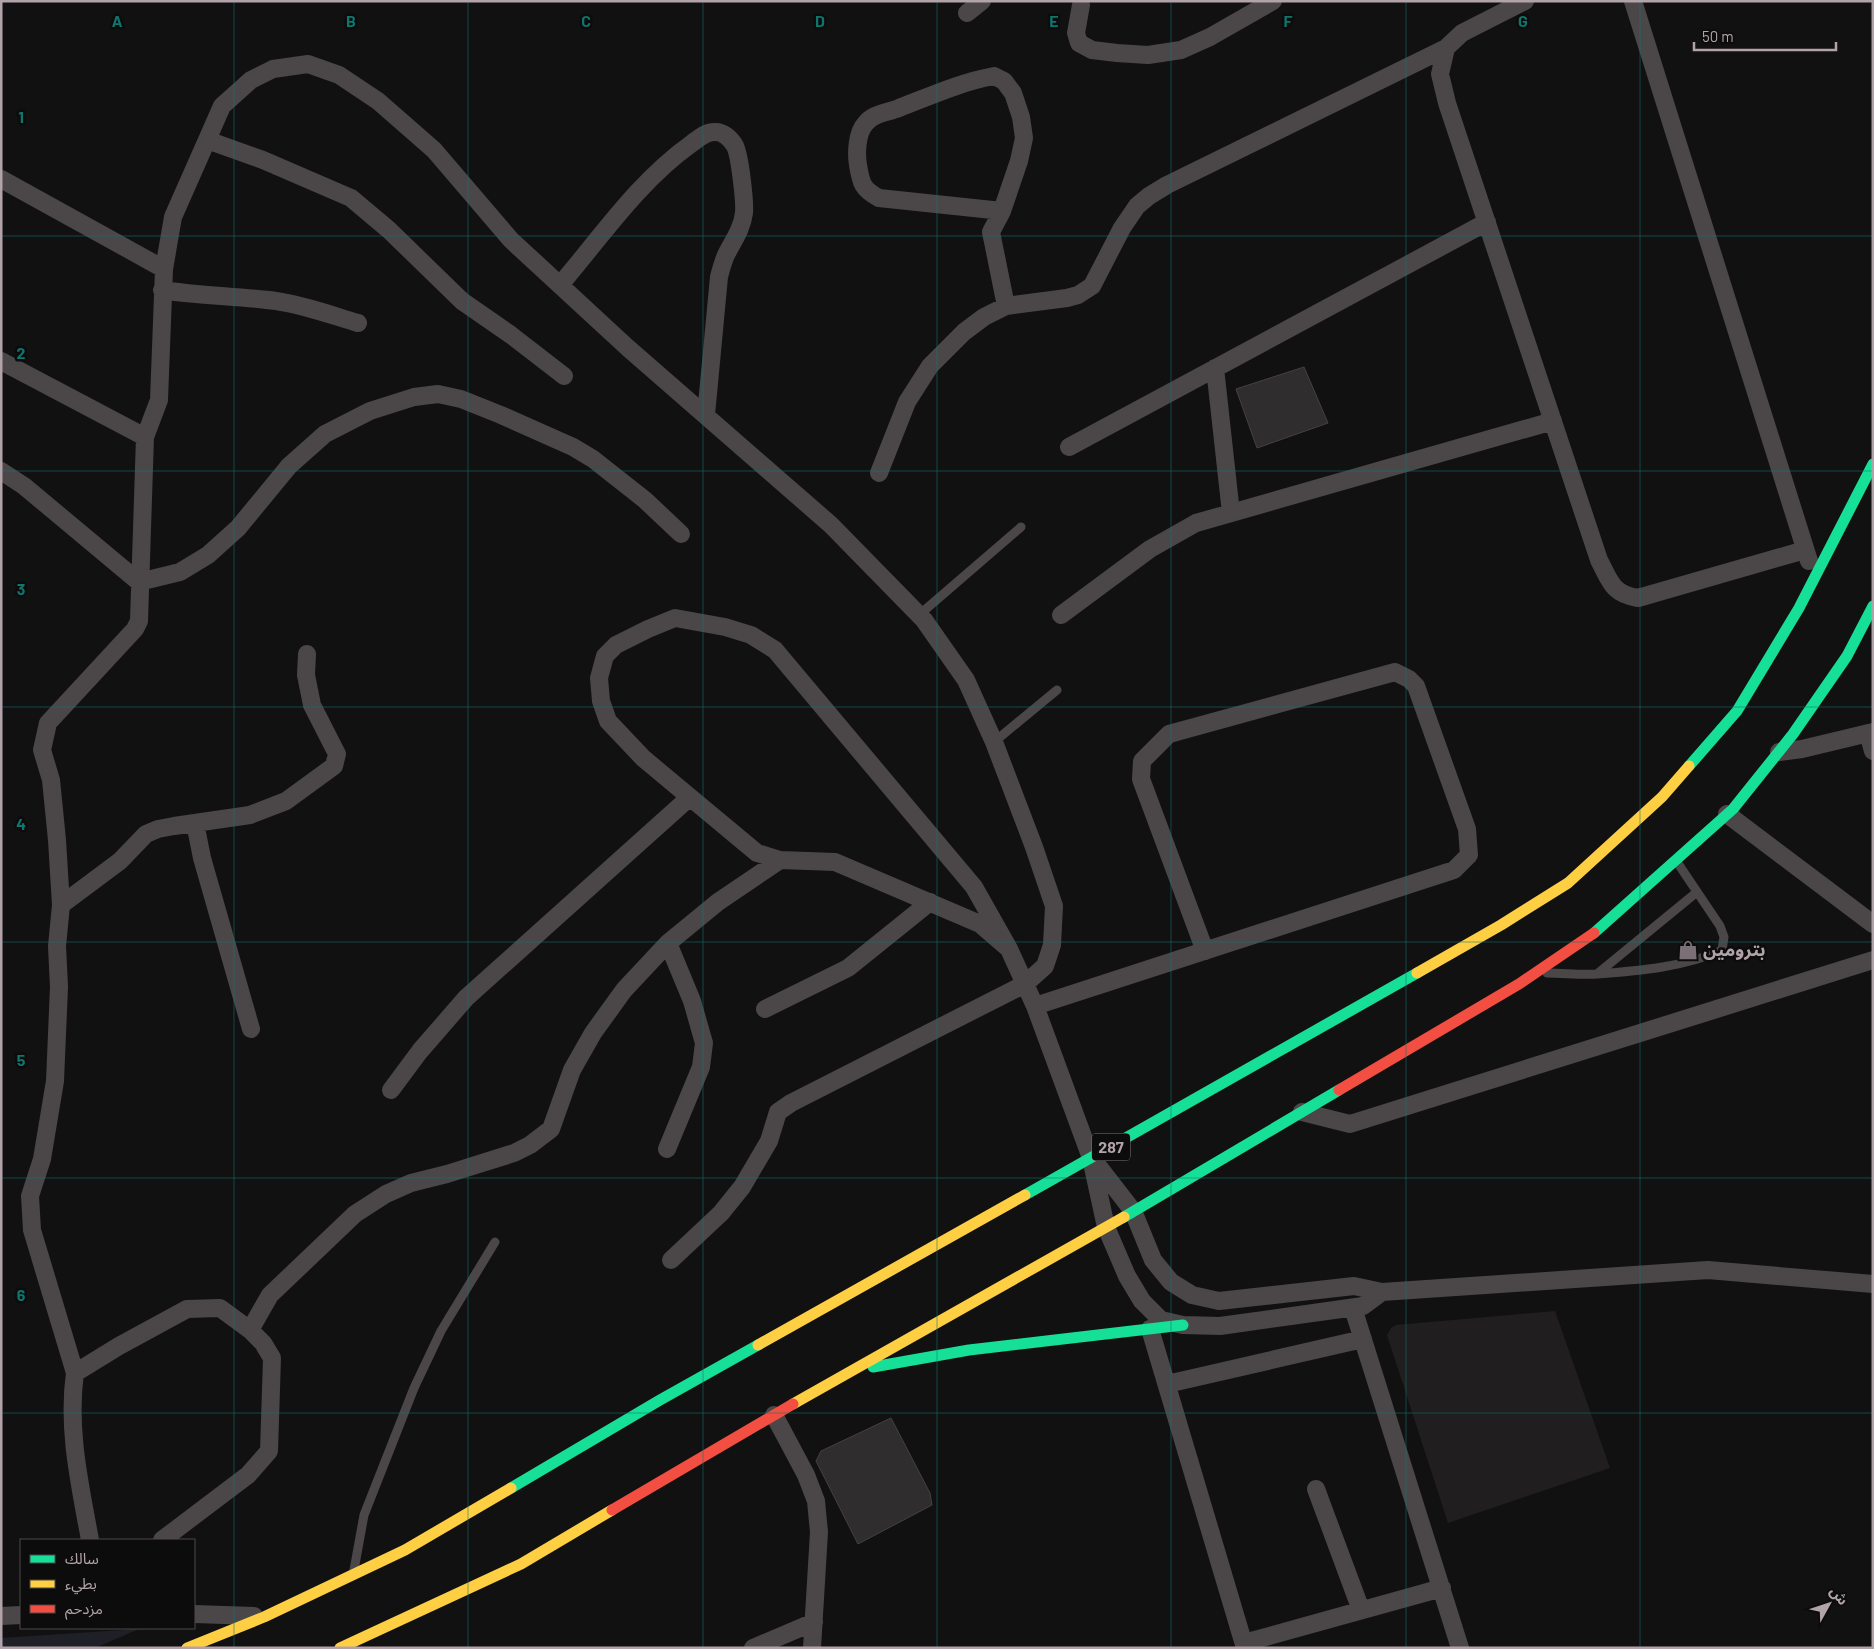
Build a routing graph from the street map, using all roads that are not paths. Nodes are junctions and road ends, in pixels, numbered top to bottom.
1 (982, 1) edge
2 (1273, 1) edge
3 (1524, 1) edge
4 (1633, 1) edge
5 (1081, 5) dead end
6 (967, 13) dead end
7 (1446, 48) junction
8 (207, 140) junction
9 (1, 178) edge
10 (1002, 211) junction
11 (1487, 222) junction
12 (164, 269) junction
13 (560, 285) junction
14 (162, 290) junction
15 (1006, 306) junction
16 (358, 323) dead end
17 (1, 361) edge
18 (1215, 368) junction
19 (564, 376) dead end
20 (706, 415) junction
21 (1553, 421) junction
22 (146, 437) junction
23 (1069, 447) dead end
24 (1873, 464) edge
25 (1, 471) edge
26 (878, 473) dead end
27 (1232, 513) junction
28 (1021, 526) dead end
29 (681, 534) dead end
30 (1805, 550) junction
31 (1814, 579) junction
32 (139, 582) junction
33 (1873, 606) edge
34 (1061, 614) dead end
35 (919, 615) junction
36 (307, 654) dead end
37 (1057, 690) dead end
38 (1870, 732) edge
39 (994, 742) junction
40 (1873, 751) edge
41 (1779, 752) junction
42 (690, 797) junction
43 (1727, 814) junction
44 (195, 823) junction
45 (780, 860) junction
46 (1676, 860) junction
47 (1697, 892) junction
48 (930, 902) junction
49 (61, 905) junction
50 (1873, 924) edge
51 (668, 943) junction
52 (1009, 949) junction
53 (1205, 951) junction
54 (1873, 960) edge
55 (1597, 974) junction
56 (1532, 976) junction
57 (1025, 984) junction
58 (1035, 1006) junction
59 (765, 1009) dead end
60 (251, 1029) dead end
61 (391, 1090) dead end
62 (1302, 1112) junction
63 (667, 1149) dead end
64 (1091, 1158) junction
65 (1132, 1212) junction
66 (1106, 1227) junction
67 (495, 1242) dead end
68 (671, 1260) dead end
69 (1873, 1284) edge
70 (1382, 1292) junction
71 (1353, 1308) junction
72 (1183, 1325) junction
73 (1150, 1329) junction
74 (250, 1330) junction
75 (1363, 1339) junction
76 (852, 1371) junction
77 (75, 1372) junction
78 (1167, 1384) junction
79 (774, 1415) junction
80 (1316, 1489) dead end
81 (90, 1539) edge
82 (163, 1539) edge
83 (353, 1574) junction
84 (1442, 1588) junction
85 (1361, 1610) junction
86 (195, 1614) edge
87 (20, 1615) edge
88 (1, 1616) edge
89 (264, 1616) junction
90 (814, 1622) junction
91 (1245, 1645) edge
92 (187, 1648) edge
93 (340, 1648) edge
94 (753, 1648) edge
95 (812, 1648) edge
96 (1460, 1648) edge

1 - 6 street
2 - 5 street
3 - 7 street
4 - 30 street
7 - 11 street
7 - 15 street
8 - 12 street
8 - 13 street
8 - 19 street
9 - 12 street
10 - 10 street
10 - 15 street
11 - 18 street
11 - 21 street
12 - 14 street
13 - 20 street
13 - 20 street
14 - 16 street
14 - 22 street
15 - 26 street
17 - 22 street
18 - 23 street
18 - 27 street
20 - 35 street
21 - 27 street
21 - 30 street
22 - 32 street
24 - 31 main road, 287
25 - 32 street
27 - 34 street
28 - 35 lane
29 - 32 street
30 - 31 street
31 - 64 main road, 287
32 - 49 street
33 - 41 main road
35 - 39 street
36 - 44 street
37 - 39 lane
38 - 40 street
38 - 41 street
39 - 57 street
41 - 43 main road
42 - 45 street
42 - 52 street
42 - 61 street
43 - 46 main road
43 - 50 street
44 - 49 street
44 - 60 street
45 - 48 street
45 - 51 street
46 - 47 lane
46 - 56 main road
47 - 55 lane
47 - 55 lane
48 - 52 street
48 - 59 street
49 - 77 street
51 - 63 street
51 - 74 street
52 - 57 street
53 - 53 street
53 - 58 street
54 - 62 street
55 - 56 lane
56 - 62 main road
57 - 58 street
57 - 68 street
58 - 64 street
62 - 65 main road
64 - 65 street
64 - 66 street
64 - 83 main road, 287
65 - 66 main road
65 - 70 street
66 - 72 street
66 - 76 main road
67 - 83 lane
69 - 70 street
70 - 71 street
71 - 72 street
71 - 75 street
72 - 73 main road
73 - 76 main road
73 - 78 street
74 - 77 street
74 - 82 street
75 - 78 street
75 - 84 street
76 - 79 main road
77 - 81 street
78 - 91 street
79 - 90 street
79 - 93 main road
80 - 85 street
83 - 89 main road, 287
84 - 85 street
84 - 96 street
85 - 91 street
86 - 89 street
87 - 88 street
89 - 92 main road, 287
90 - 94 street
90 - 95 street

